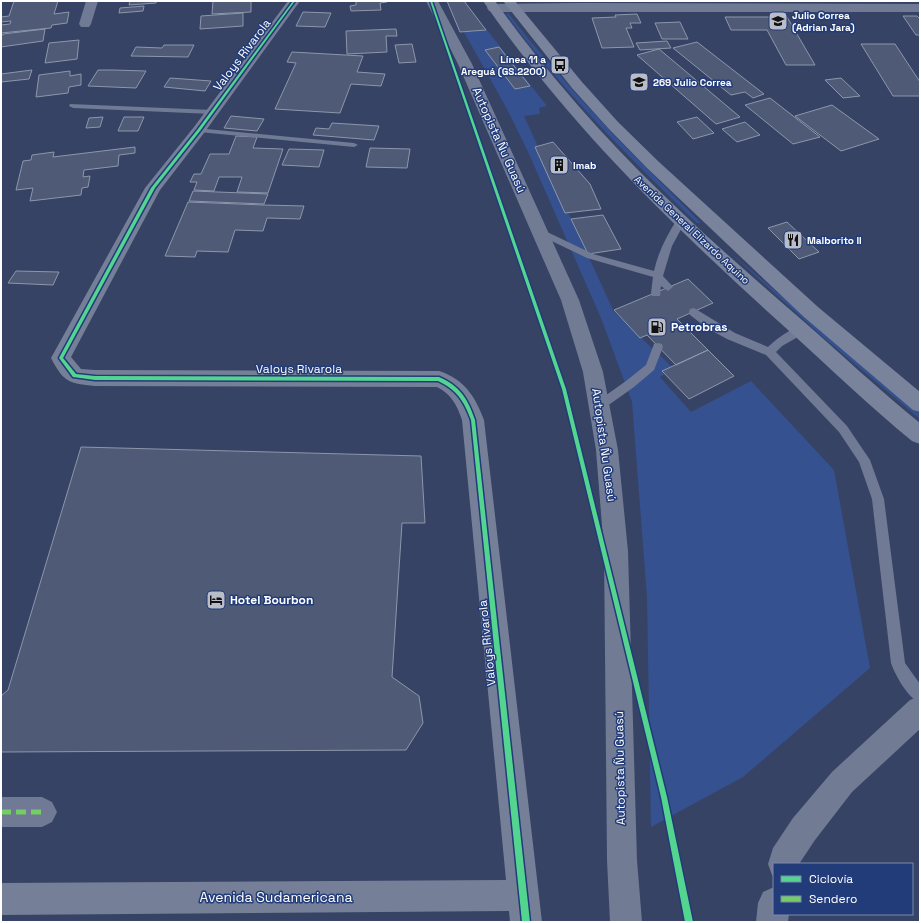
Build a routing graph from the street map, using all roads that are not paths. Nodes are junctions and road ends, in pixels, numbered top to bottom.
1 (92, 1) edge
2 (294, 1) edge
3 (432, 1) edge
4 (501, 4) edge
5 (581, 4) edge
6 (762, 4) edge
7 (920, 8) edge
8 (84, 24) dead end
9 (73, 106) dead end
10 (212, 112) junction
11 (199, 130) junction
12 (354, 145) dead end
13 (681, 220) junction
14 (720, 228) junction
15 (540, 232) junction
16 (697, 236) junction
17 (656, 274) junction
18 (668, 288) dead end
19 (656, 293) dead end
20 (694, 312) dead end
21 (801, 330) junction
22 (658, 346) dead end
23 (770, 352) junction
24 (920, 404) edge
25 (599, 406) junction
26 (920, 436) edge
27 (920, 696) edge
28 (920, 710) edge
29 (1, 812) edge
30 (42, 812) dead end
31 (783, 863) edge
32 (1, 899) edge
33 (525, 908) edge
34 (626, 922) edge

1 - 8 street
2 - 10 street, Valoys Rivarola
3 - 15 highway, Autopista Ñu Guasú
4 - 5 street
4 - 13 main road, Avenida General Elizardo Aquino
4 - 14 main road, Avenida General Elizardo Aquino
5 - 6 street
6 - 7 street
9 - 10 lane
10 - 11 street, Valoys Rivarola
11 - 12 lane
11 - 33 street, Valoys Rivarola
13 - 16 main road, Avenida General Elizardo Aquino
13 - 17 lane
14 - 16 main road
14 - 24 main road, Avenida General Elizardo Aquino
15 - 17 lane
15 - 25 highway, Autopista Ñu Guasú
16 - 21 main road, Avenida General Elizardo Aquino
17 - 18 lane
17 - 19 lane
20 - 23 lane
21 - 23 lane
21 - 26 main road, Avenida General Elizardo Aquino
22 - 25 lane
23 - 27 lane
25 - 34 highway, Autopista Ñu Guasú
28 - 31 highway
29 - 30 street
32 - 33 street, Avenida Sudamericana

